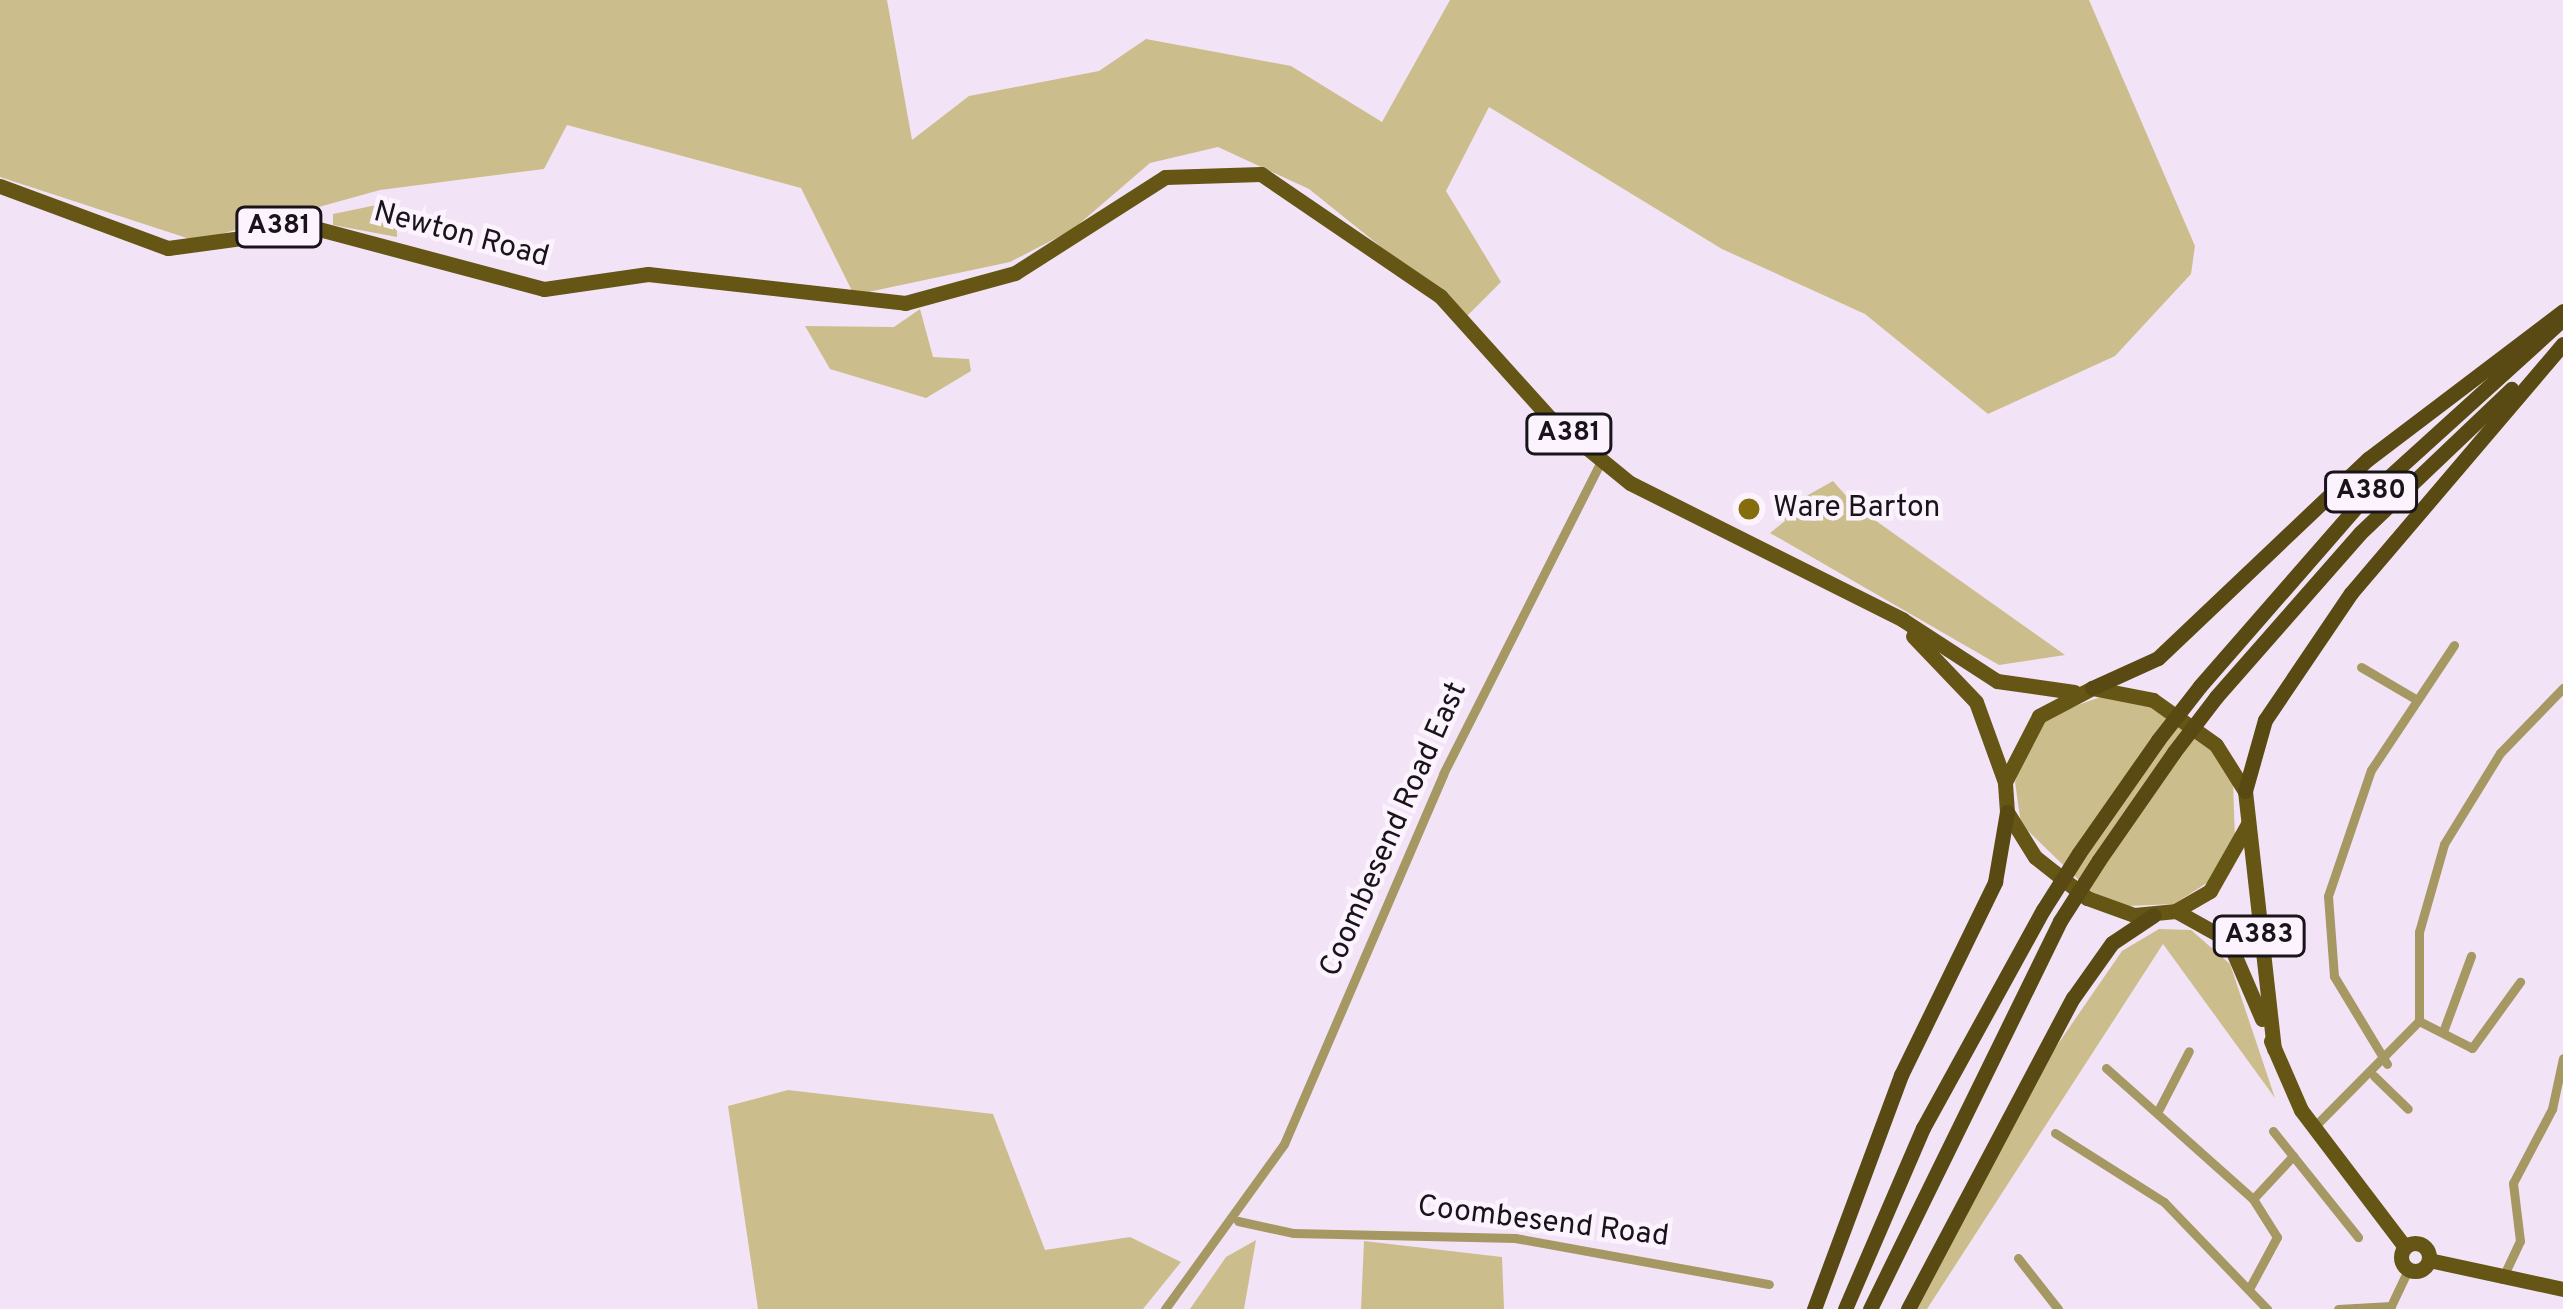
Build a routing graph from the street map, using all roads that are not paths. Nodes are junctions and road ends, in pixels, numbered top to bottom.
1 (0, 186) edge
2 (2563, 315) edge
3 (2563, 344) edge
4 (1601, 461) junction
5 (1891, 616) junction
6 (2454, 645) dead end
7 (2362, 667) dead end
8 (2563, 688) edge
9 (2083, 690) junction
10 (2414, 698) junction
11 (2005, 782) junction
12 (2245, 791) junction
13 (2007, 812) junction
14 (2248, 824) junction
15 (2176, 911) junction
16 (2154, 915) junction
17 (2471, 956) dead end
18 (2520, 982) dead end
19 (2419, 1022) junction
20 (2444, 1029) junction
21 (2274, 1048) junction
22 (2189, 1052) dead end
23 (2563, 1058) edge
24 (2386, 1064) junction
25 (2106, 1068) dead end
26 (2374, 1076) junction
27 (2159, 1109) junction
28 (2408, 1109) dead end
29 (2313, 1128) junction
30 (2273, 1131) dead end
31 (2055, 1133) dead end
32 (2293, 1156) junction
33 (2253, 1199) junction
34 (1238, 1221) junction
35 (2357, 1237) dead end
36 (2404, 1247) junction
37 (2018, 1258) dead end
38 (2429, 1260) junction
39 (2408, 1270) junction
40 (2502, 1279) junction
41 (1769, 1284) dead end
42 (2249, 1288) junction
43 (2563, 1289) edge
44 (2390, 1307) edge
45 (1165, 1309) edge
46 (1814, 1309) edge
47 (1845, 1309) edge
48 (1870, 1309) edge
49 (1908, 1309) edge
50 (2058, 1309) edge
51 (2267, 1309) edge
52 (2338, 1309) edge

1 - 4 main road, Newton Road / A381
2 - 9 highway, A380
2 - 47 highway, A380, bridge
3 - 12 highway, A380
3 - 48 highway, A380, bridge
4 - 5 main road, A381
4 - 34 street, Coombesend Road East
5 - 9 main road, A381
5 - 11 main road, A381
6 - 10 street
7 - 10 street
8 - 19 street
9 - 11 main road
9 - 12 main road
10 - 24 street
11 - 13 main road
12 - 14 main road
13 - 16 main road
13 - 46 highway
14 - 15 main road
14 - 21 main road, A383
15 - 16 main road
15 - 21 main road, A383
16 - 49 highway
17 - 20 street
18 - 20 street
19 - 20 street
19 - 24 street
21 - 29 main road, A383
22 - 27 street
23 - 40 street
24 - 26 street
25 - 27 street
26 - 28 street
26 - 29 street
27 - 33 street
29 - 36 main road, A383
30 - 32 street
31 - 42 street
32 - 33 street
32 - 35 street
33 - 42 street
34 - 41 street, Coombesend Road
34 - 45 street, Coombesend Road East
36 - 38 main road, A383
36 - 39 main road, A383
37 - 50 street
38 - 39 main road
38 - 40 main road, A383
39 - 44 street
40 - 43 main road, A383
42 - 51 street
44 - 52 street

